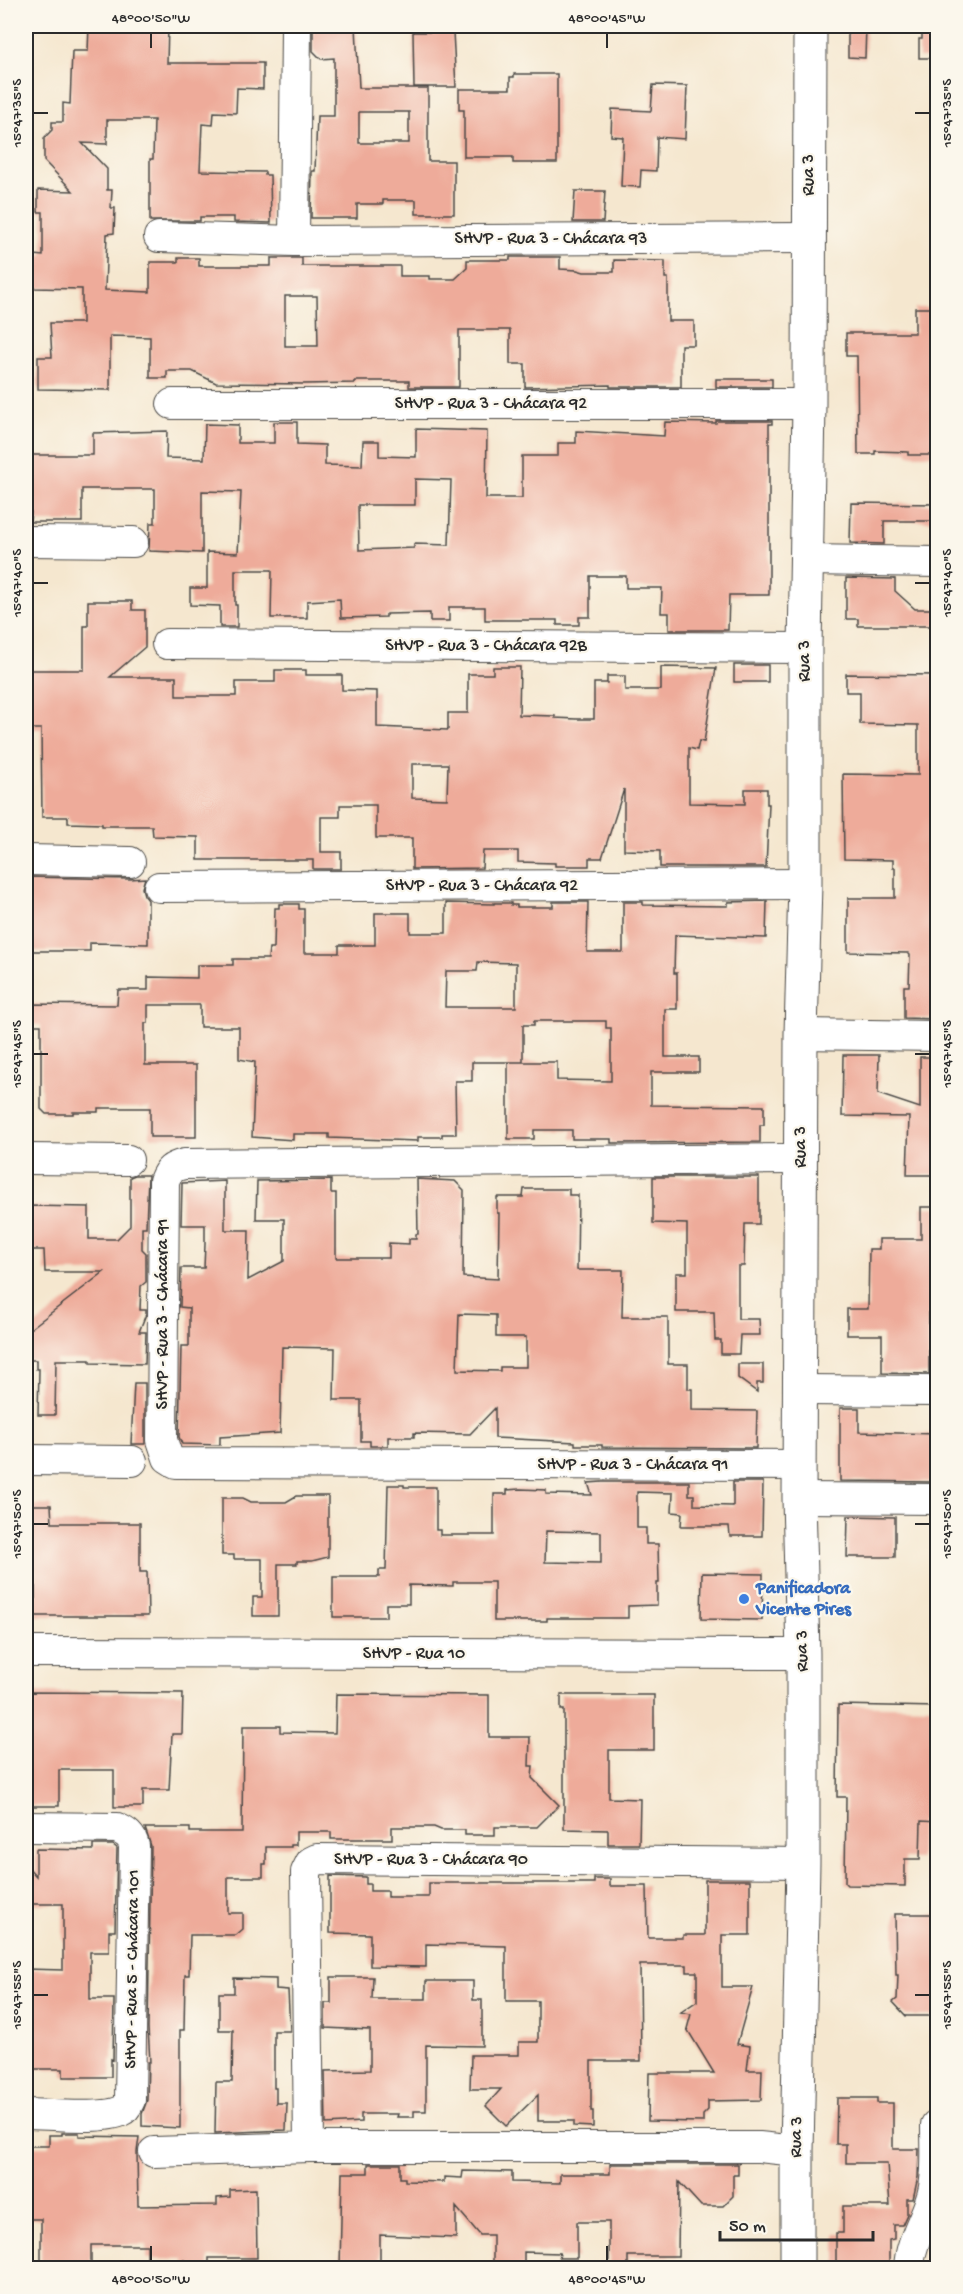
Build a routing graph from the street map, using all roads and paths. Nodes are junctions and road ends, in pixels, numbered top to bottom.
1 (296, 26) edge
2 (810, 26) edge
3 (159, 237) dead end
4 (808, 238) junction
5 (294, 241) junction
6 (172, 404) dead end
7 (809, 404) junction
8 (26, 541) edge
9 (133, 542) dead end
10 (806, 560) junction
11 (938, 562) edge
12 (167, 644) dead end
13 (805, 648) junction
14 (26, 860) edge
15 (130, 862) dead end
16 (805, 884) junction
17 (159, 887) dead end
18 (801, 1034) junction
19 (938, 1036) edge
20 (26, 1159) edge
21 (801, 1159) junction
22 (128, 1160) dead end
23 (800, 1390) junction
24 (938, 1391) edge
25 (26, 1460) edge
26 (132, 1461) dead end
27 (800, 1465) junction
28 (800, 1497) junction
29 (938, 1499) edge
30 (26, 1652) edge
31 (803, 1654) junction
32 (26, 1827) edge
33 (803, 1863) junction
34 (26, 2114) edge
35 (936, 2125) dead end
36 (309, 2147) junction
37 (797, 2151) junction
38 (154, 2152) dead end
39 (797, 2268) edge
40 (909, 2268) edge

1 - 5 street
2 - 4 main road, Rua 3
3 - 5 street, SHVP - Rua 3 - Chácara 93
4 - 5 street, SHVP - Rua 3 - Chácara 93
4 - 7 main road, Rua 3
6 - 7 street, SHVP - Rua 3 - Chácara 92
7 - 10 main road, Rua 3
8 - 9 street
10 - 11 street
10 - 13 main road, Rua 3
12 - 13 street, SHVP - Rua 3 - Chácara 92B
13 - 16 main road, Rua 3
14 - 15 street
16 - 17 street, SHVP - Rua 3 - Chácara 92
16 - 18 main road, Rua 3
18 - 19 street
18 - 21 main road, Rua 3
20 - 22 street
21 - 23 main road, Rua 3
21 - 27 street, SHVP - Rua 3 - Chácara 91
23 - 24 street
23 - 27 main road, Rua 3
25 - 26 street
27 - 28 main road, Rua 3
28 - 29 street
28 - 31 main road, Rua 3
30 - 31 street, SHVP - Rua 10
31 - 33 main road, Rua 3
32 - 34 street, SHVP - Rua 5 - Chácara 101
33 - 36 street, SHVP - Rua 3 - Chácara 90
33 - 37 main road, Rua 3
35 - 40 street
36 - 37 street
36 - 38 street
37 - 39 main road, Rua 3

